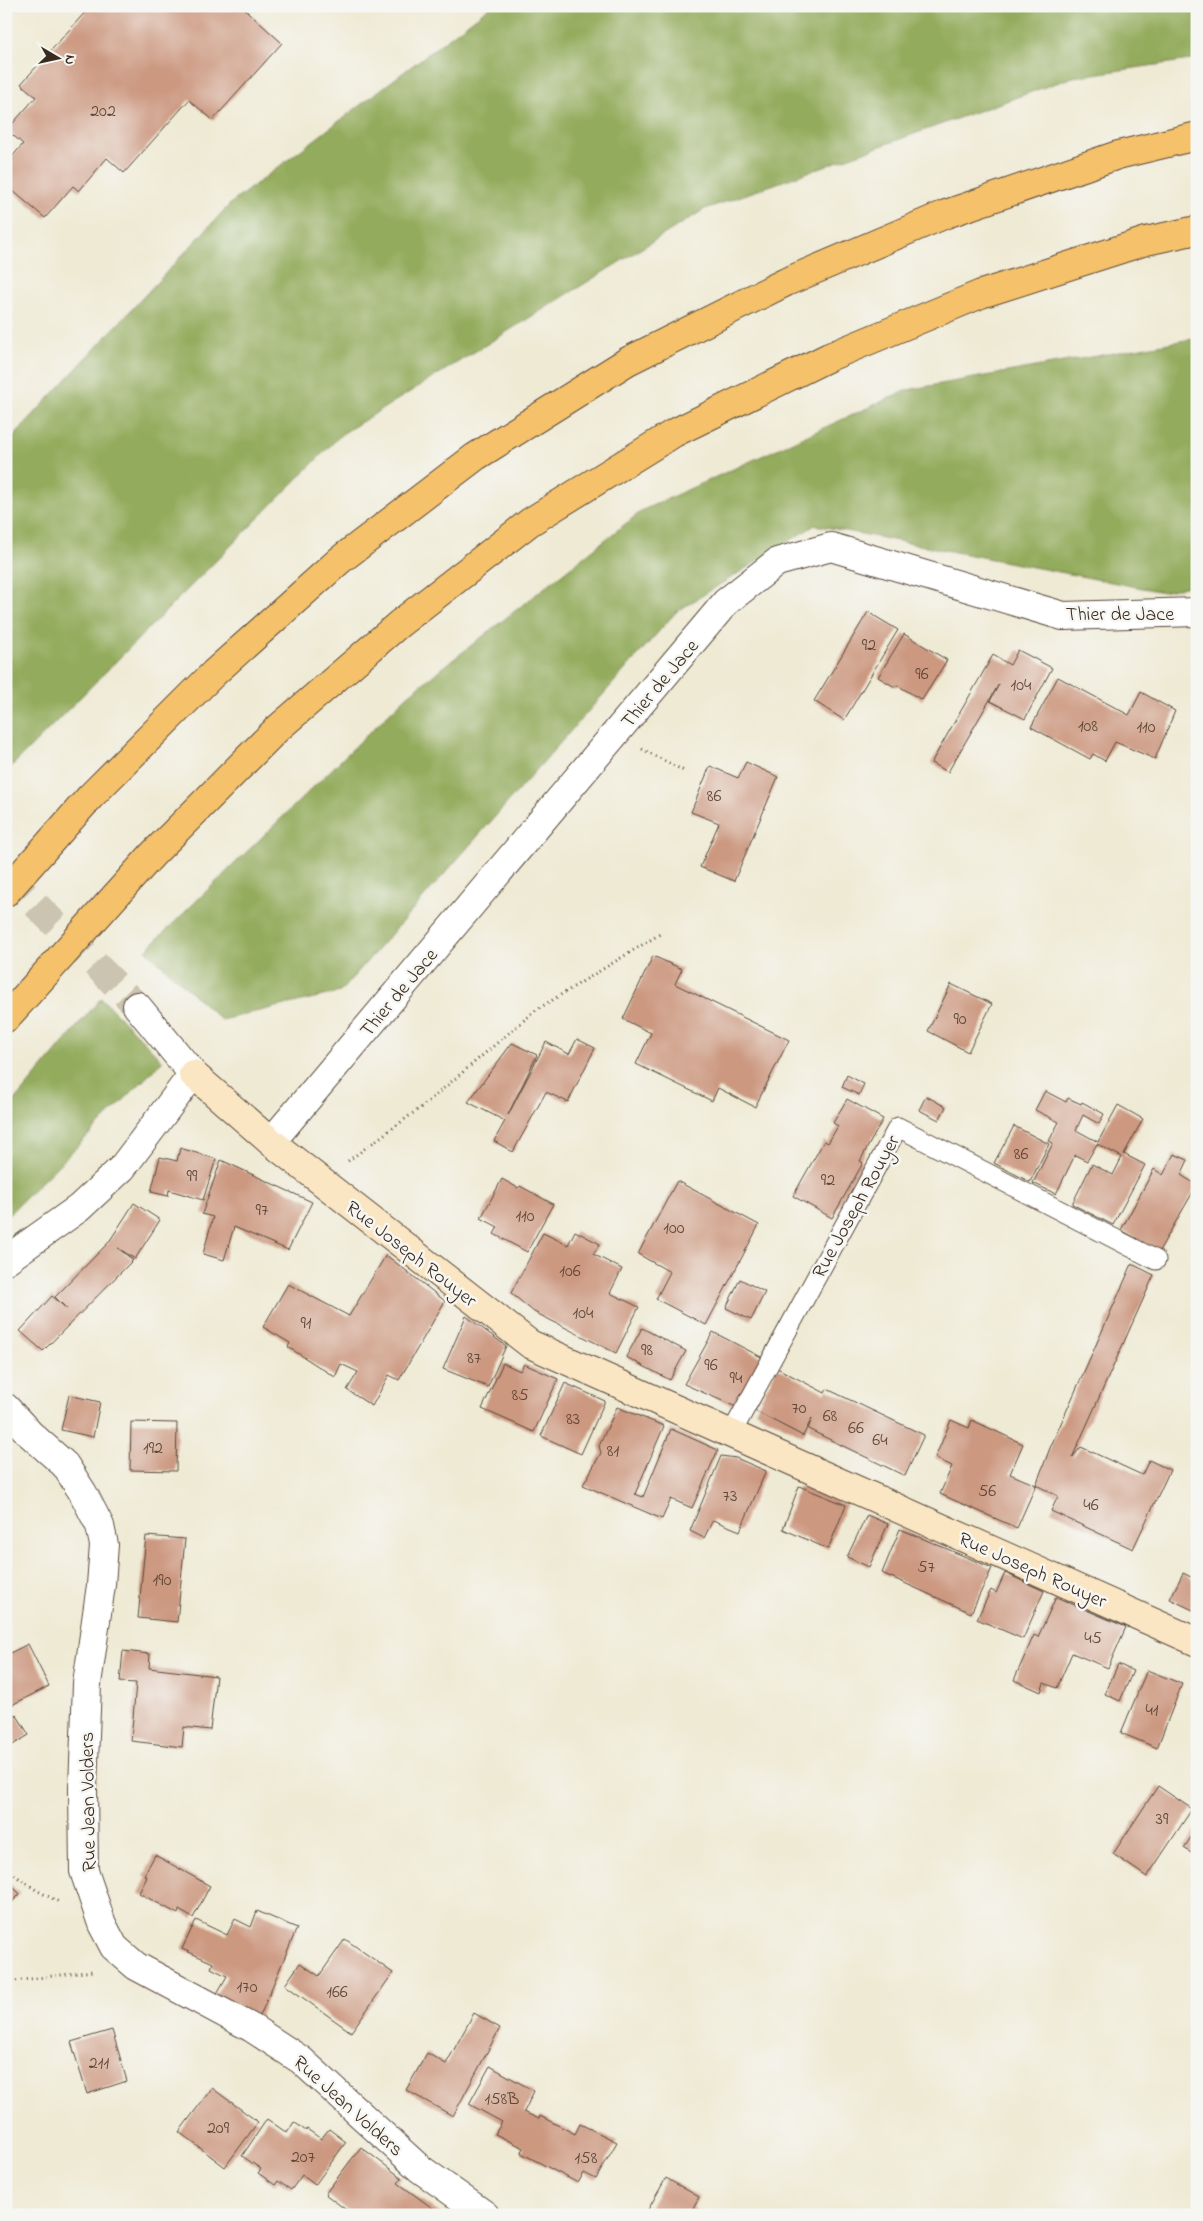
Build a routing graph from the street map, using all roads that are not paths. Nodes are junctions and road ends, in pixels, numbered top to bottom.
1 (1197, 136) edge
2 (1197, 230) edge
3 (1197, 612) edge
4 (6, 892) edge
5 (137, 1006) tunnel mouth
6 (6, 1018) edge
7 (193, 1074) junction
8 (271, 1142) junction
9 (6, 1260) edge
10 (1156, 1260) dead end
11 (6, 1408) edge
12 (731, 1434) junction
13 (1197, 1642) edge
14 (486, 2215) edge

1 - 4 highway
2 - 6 highway
3 - 8 street, Thier de Jace
5 - 7 street, Rue Joseph Rouyer
7 - 8 street, Rue Joseph Rouyer
7 - 9 street
8 - 12 street, Rue Joseph Rouyer
10 - 12 lane, Rue Joseph Rouyer
11 - 14 street, Rue Jean Volders
12 - 13 street, Rue Joseph Rouyer

